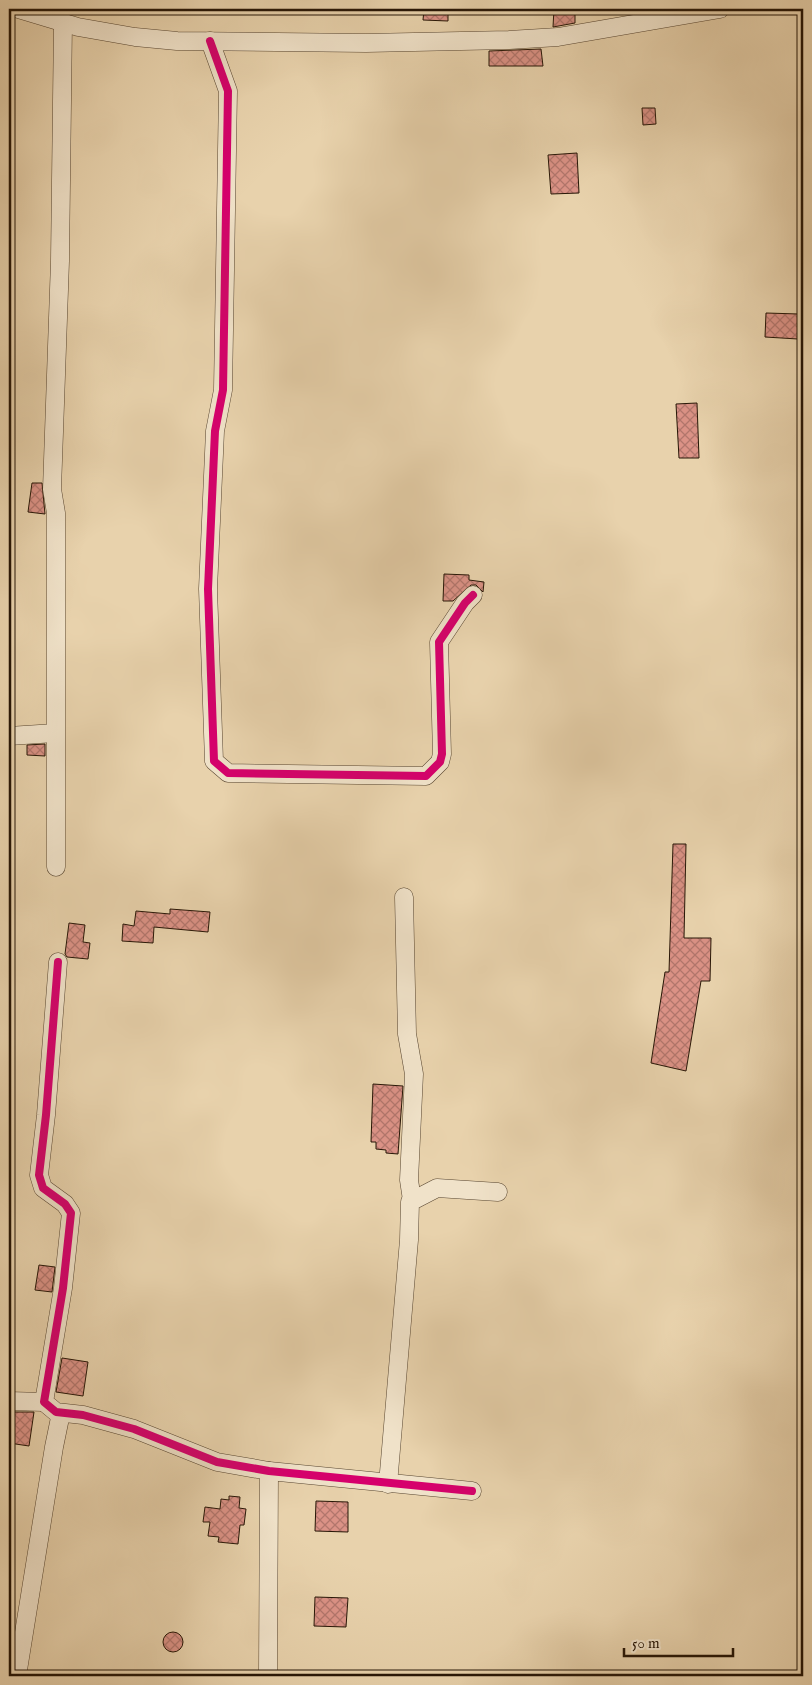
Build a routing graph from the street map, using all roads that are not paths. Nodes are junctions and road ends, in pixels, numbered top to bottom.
1 (18, 9) edge
2 (720, 9) edge
3 (63, 22) junction
4 (210, 41) junction
5 (473, 595) dead end
6 (55, 733) junction
7 (9, 736) edge
8 (56, 868) dead end
9 (404, 897) dead end
10 (58, 962) dead end
11 (498, 1192) dead end
12 (412, 1200) junction
13 (9, 1400) edge
14 (44, 1402) junction
15 (62, 1413) junction
16 (269, 1471) junction
17 (388, 1484) junction
18 (472, 1491) dead end
19 (17, 1676) edge
20 (268, 1676) edge

1 - 3 street
2 - 4 street
3 - 4 street
3 - 6 street
4 - 5 street
6 - 7 street
6 - 8 street
9 - 12 street
10 - 14 street
11 - 12 street
12 - 17 street
13 - 14 street
14 - 15 street
15 - 16 street
15 - 19 street
16 - 17 street
16 - 20 street
17 - 18 street

